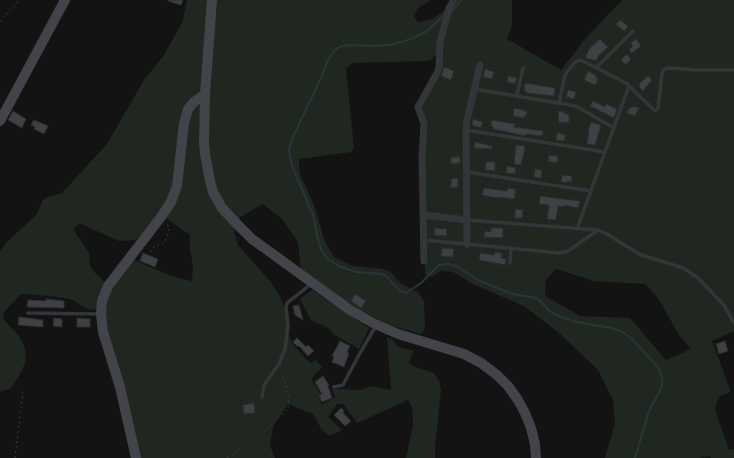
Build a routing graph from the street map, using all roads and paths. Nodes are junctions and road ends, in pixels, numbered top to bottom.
1 (19, 0) edge
2 (65, 0) edge
3 (212, 0) edge
4 (454, 0) edge
5 (0, 22) edge
6 (633, 31) dead end
7 (480, 65) dead end
8 (523, 68) dead end
9 (596, 68) junction
10 (734, 70) edge
11 (629, 86) junction
12 (474, 89) junction
13 (205, 94) junction
14 (517, 95) junction
15 (559, 103) junction
16 (0, 121) edge
17 (614, 128) junction
18 (466, 130) junction
19 (605, 152) junction
20 (467, 172) junction
21 (591, 191) junction
22 (423, 215) junction
23 (160, 218) junction
24 (467, 220) junction
25 (577, 229) junction
26 (598, 230) junction
27 (424, 240) junction
28 (467, 244) junction
29 (511, 248) junction
30 (151, 252) dead end
31 (424, 261) dead end
32 (510, 263) dead end
33 (312, 283) junction
34 (28, 313) dead end
35 (101, 314) junction
36 (734, 323) edge
37 (376, 325) junction
38 (281, 361) junction
39 (334, 387) dead end
40 (23, 390) dead end
41 (262, 397) dead end
42 (14, 458) edge
43 (136, 458) edge
44 (227, 458) edge
45 (536, 458) edge

1 - 5 path
2 - 16 street
3 - 13 street
4 - 22 street
6 - 9 lane
7 - 12 street
8 - 14 lane
9 - 11 lane
9 - 15 lane
10 - 11 lane
11 - 17 lane
12 - 14 lane
12 - 18 street
13 - 23 street
13 - 33 street
14 - 15 lane
15 - 17 lane
17 - 19 lane
18 - 19 lane
18 - 20 street
19 - 21 lane
20 - 21 lane
20 - 24 street
21 - 25 lane
22 - 24 street
22 - 27 street
23 - 30 path
23 - 35 street
24 - 25 lane
24 - 28 street
25 - 26 lane
26 - 29 lane
26 - 36 lane
27 - 28 lane
27 - 31 street
28 - 29 lane
29 - 32 lane
33 - 37 street
33 - 38 lane
34 - 35 lane
35 - 43 street
37 - 39 lane
37 - 45 street
38 - 41 lane
38 - 44 path
40 - 42 path

